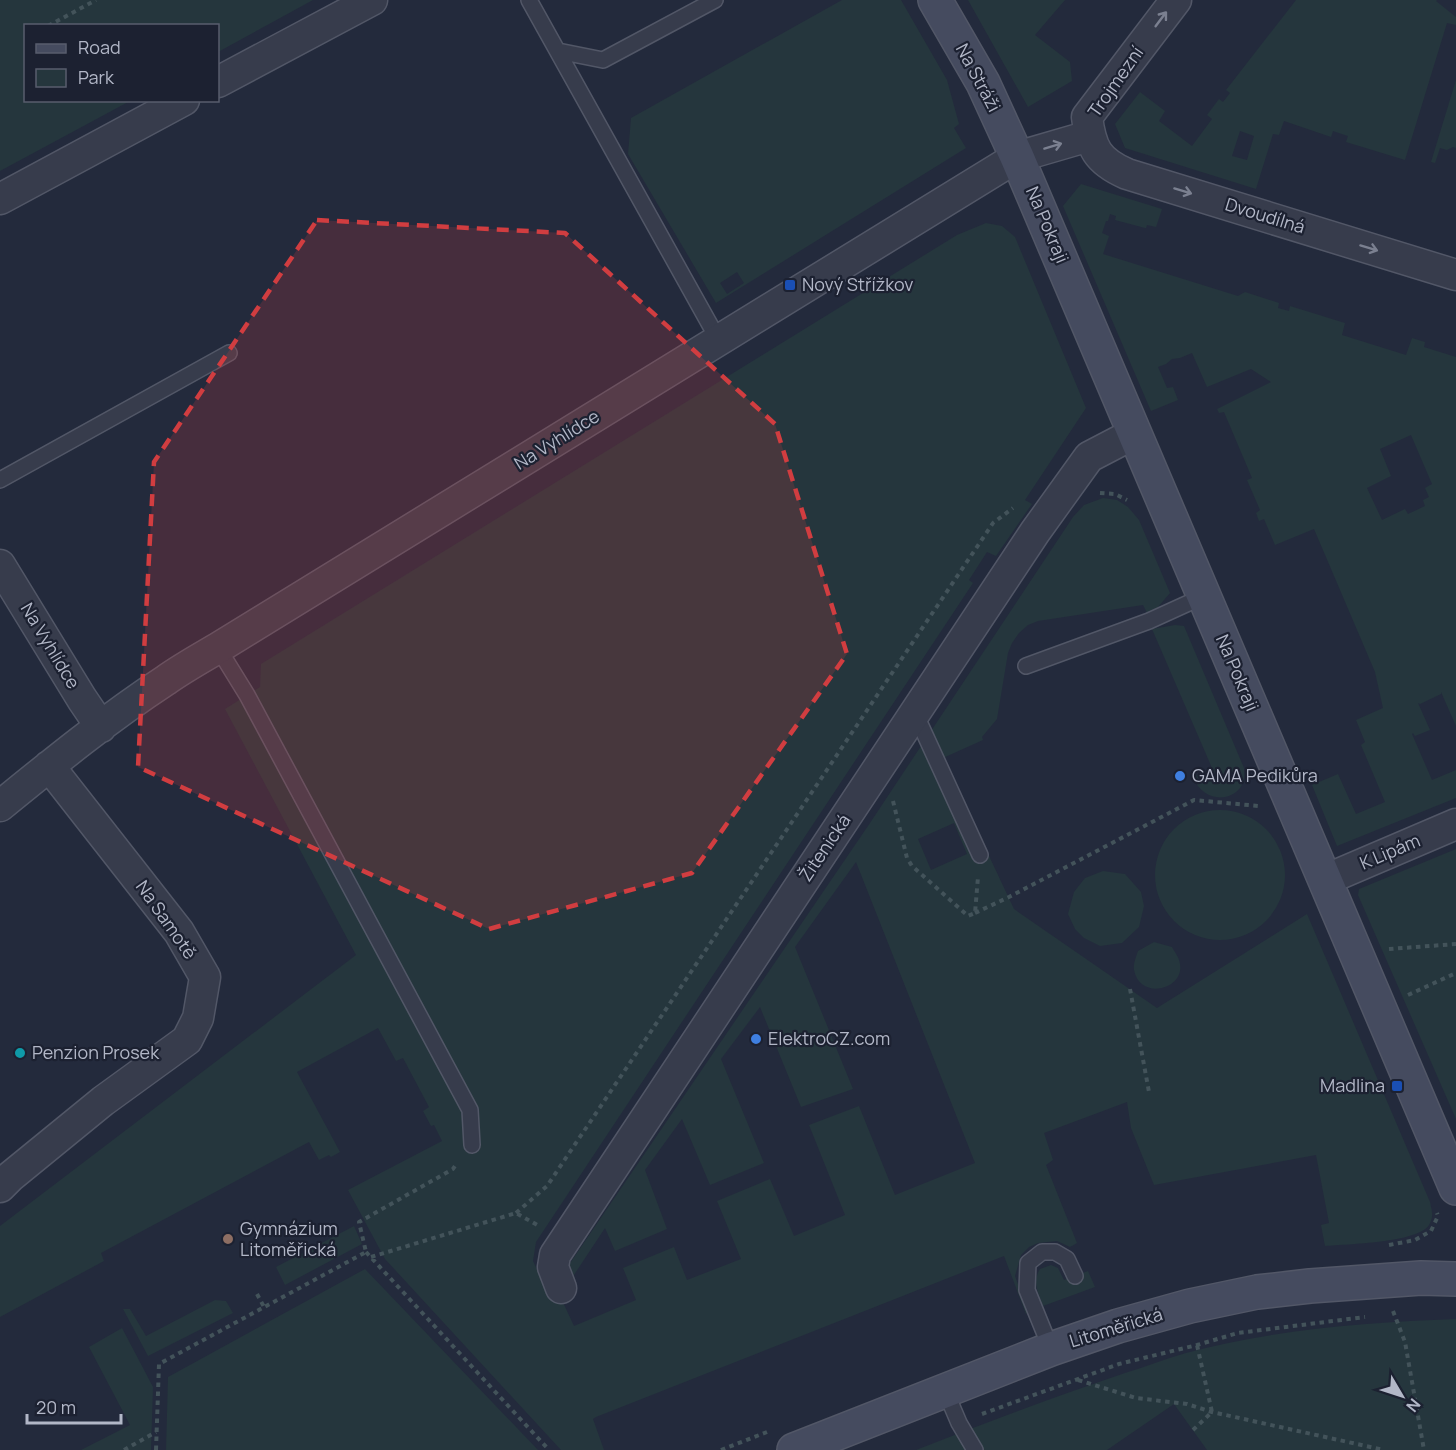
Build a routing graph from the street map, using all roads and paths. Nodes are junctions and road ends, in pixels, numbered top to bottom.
1 (96, 0) edge
2 (372, 0) edge
3 (529, 0) edge
4 (715, 0) edge
5 (935, 0) edge
6 (1176, 0) edge
7 (52, 24) edge
8 (558, 51) junction
9 (219, 81) edge
10 (180, 102) edge
11 (1089, 136) junction
12 (1017, 157) junction
13 (0, 199) edge
14 (1456, 275) edge
15 (718, 341) junction
16 (229, 353) dead end
17 (1135, 433) junction
18 (0, 480) edge
19 (1015, 506) dead end
20 (0, 565) edge
21 (1204, 596) junction
22 (218, 648) junction
23 (1026, 666) dead end
24 (915, 713) junction
25 (100, 727) junction
26 (49, 766) junction
27 (892, 796) dead end
28 (0, 806) edge
29 (1269, 807) dead end
30 (1456, 824) edge
31 (980, 855) joint
32 (1325, 880) junction
33 (975, 913) junction
34 (1456, 944) edge
35 (1388, 949) dead end
36 (1456, 973) edge
37 (1130, 988) dead end
38 (1407, 996) dead end
39 (1149, 1092) dead end
40 (472, 1145) joint
41 (0, 1187) edge
42 (1446, 1198) edge
43 (516, 1213) junction
44 (542, 1227) dead end
45 (366, 1252) junction
46 (371, 1257) junction
47 (1075, 1276) dead end
48 (1456, 1279) edge
49 (1388, 1280) junction
50 (561, 1288) dead end
51 (257, 1294) dead end
52 (264, 1306) junction
53 (1403, 1313) dead end
54 (1393, 1314) junction
55 (1371, 1317) dead end
56 (1197, 1345) junction
57 (1051, 1349) junction
58 (1077, 1380) junction
59 (945, 1390) junction
60 (1212, 1412) junction
61 (959, 1423) junction
62 (1193, 1430) dead end
63 (157, 1431) junction
64 (124, 1450) edge
65 (156, 1450) edge
66 (549, 1450) edge
67 (794, 1450) edge
68 (975, 1450) edge
69 (1384, 1450) edge
70 (1424, 1450) edge

1 - 7 path
2 - 9 street
3 - 8 lane
4 - 8 lane
5 - 12 street, Na Stráži
11 -> 6 street, Trojmezní
8 - 15 lane
10 - 13 street
12 -> 11 street, Trojmezní
11 -> 14 street, Dvoudílná
12 - 15 street, Na Vyhlídce
12 - 17 street, Na Pokraji
15 - 22 street, Na Vyhlídce
16 - 18 lane
17 - 21 street, Na Pokraji
17 - 24 street, Žitenická
19 - 43 path
20 - 25 street, Na Vyhlídce
21 - 23 lane
21 - 32 street, Na Pokraji
22 - 25 street, Na Vyhlídce
22 - 40 lane
24 - 31 lane
24 - 50 street, Žitenická
25 - 26 street, Na Vyhlídce
26 - 28 street, Na Vyhlídce
26 - 41 street, Na Samotě
27 - 33 path
29 - 33 path
30 - 32 street, K Lipám
31 - 33 path
32 - 42 street, Na Pokraji
34 - 35 path
36 - 38 path
37 - 39 path
40 - 45 path
42 - 49 path
43 - 44 path
43 - 46 path
45 - 46 path
45 - 52 path
46 - 66 path
47 - 57 lane
48 - 49 street, Litoměřická
49 - 54 path
49 - 57 street, Litoměřická
51 - 52 path
52 - 63 path
53 - 54 path
54 - 70 path
55 - 56 path
56 - 58 path
56 - 60 path
57 - 59 street, Litoměřická
58 - 60 path
58 - 61 path
59 - 61 lane
59 - 67 street, Litoměřická
60 - 62 path
60 - 69 path
61 - 68 lane
63 - 64 path
63 - 65 path

